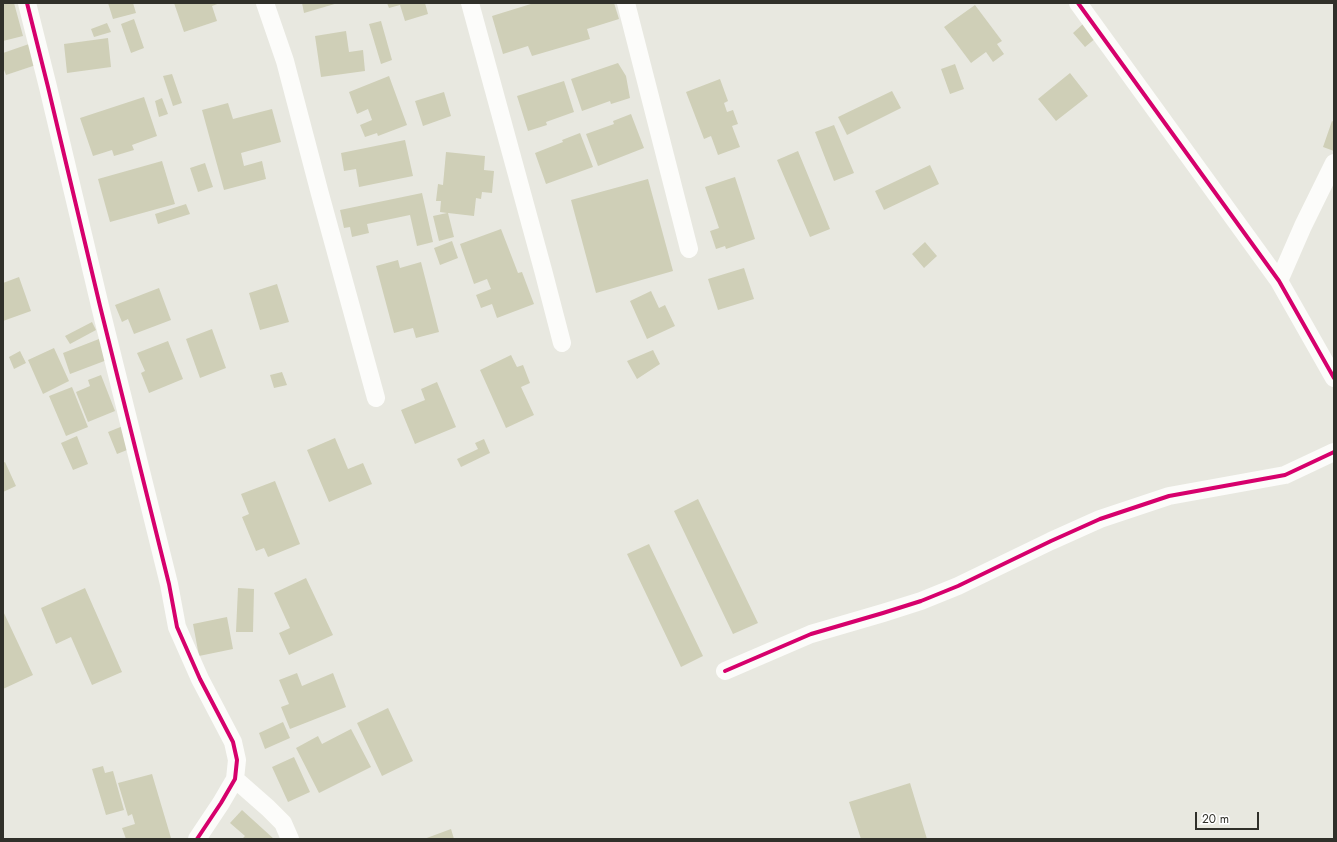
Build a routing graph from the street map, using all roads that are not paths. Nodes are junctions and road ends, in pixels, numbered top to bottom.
1 (27, 3) edge
2 (264, 3) edge
3 (470, 3) edge
4 (626, 3) edge
5 (1078, 3) edge
6 (1334, 163) edge
7 (689, 249) dead end
8 (1279, 281) junction
9 (562, 343) dead end
10 (1334, 378) edge
11 (376, 398) dead end
12 (1334, 452) edge
13 (725, 671) dead end
14 (235, 779) junction
15 (196, 839) edge
16 (290, 839) edge

1 - 14 street
2 - 11 street
3 - 9 street
4 - 7 street
5 - 8 street
6 - 8 street
8 - 10 street
12 - 13 street
14 - 15 street
14 - 16 street

